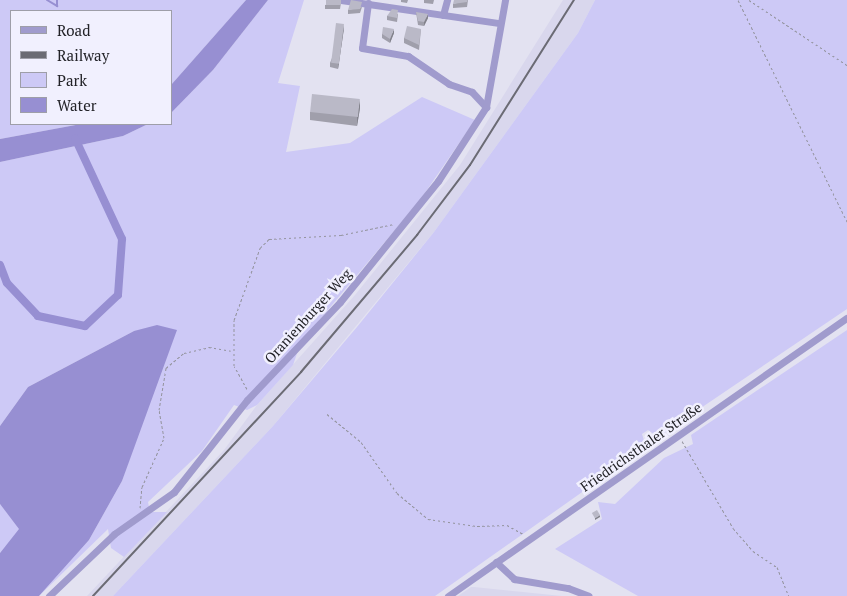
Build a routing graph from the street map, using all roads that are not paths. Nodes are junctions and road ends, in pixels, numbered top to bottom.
1 (341, 0) edge
2 (447, 0) edge
3 (504, 0) edge
4 (368, 3) junction
5 (443, 15) junction
6 (499, 23) junction
7 (486, 107) junction
8 (847, 318) edge
9 (496, 562) junction
10 (49, 596) edge
11 (448, 596) edge
12 (589, 596) edge

1 - 4 street
2 - 5 street
3 - 6 street, Oranienburger Weg
4 - 5 street
4 - 7 street
5 - 6 street
6 - 7 street, Oranienburger Weg
7 - 10 street, Oranienburger Weg
8 - 9 street, Friedrichsthaler Straße
9 - 11 street, Friedrichsthaler Straße
9 - 12 street

